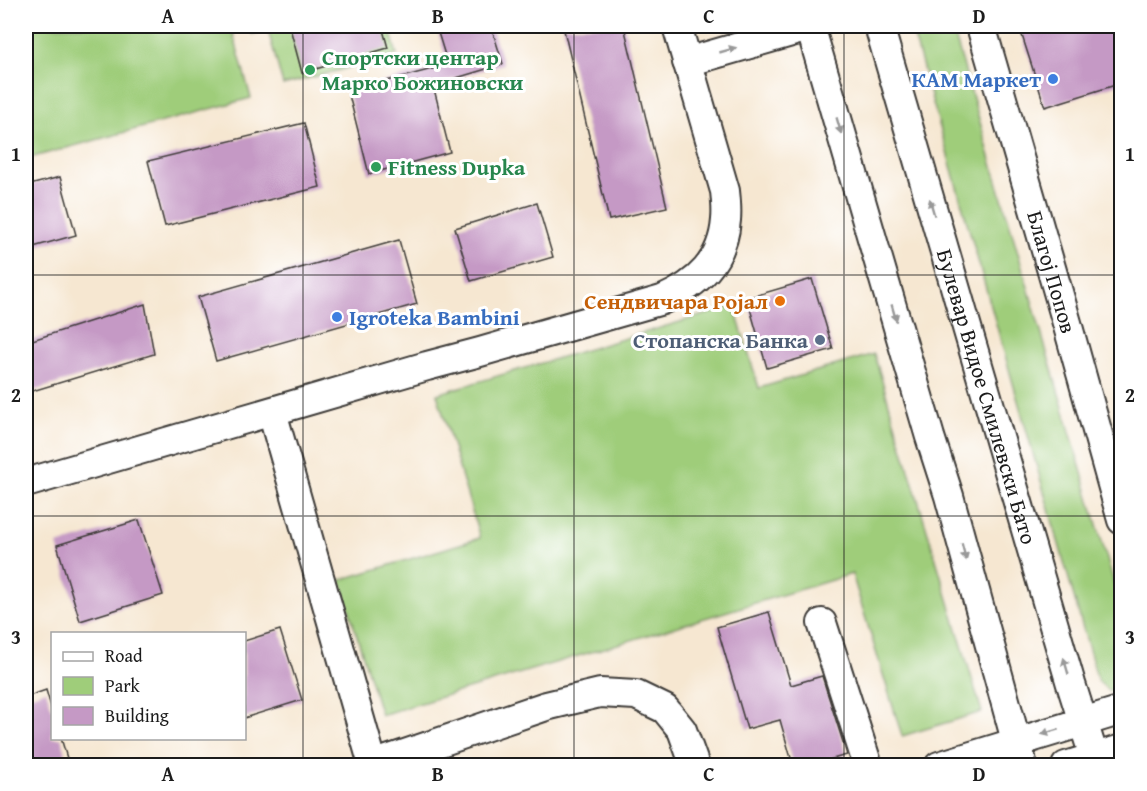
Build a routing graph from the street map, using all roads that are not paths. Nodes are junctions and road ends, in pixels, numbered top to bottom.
1 (810, 26) edge
2 (879, 26) edge
3 (981, 26) edge
4 (682, 27) edge
5 (687, 62) junction
6 (272, 412) junction
7 (26, 483) edge
8 (1122, 520) edge
9 (822, 623) dead end
10 (1122, 710) edge
11 (1084, 722) junction
12 (1122, 749) edge
13 (1020, 754) edge
14 (1096, 761) edge
15 (372, 765) edge
16 (695, 765) edge
17 (868, 765) edge
18 (939, 765) edge
19 (1066, 765) edge

5 -> 1 street
1 -> 13 street
11 -> 2 street, Булевар Видое Смилевски Бато
3 - 8 street, Благој Попов
4 - 5 street
5 - 6 street
6 - 7 street
6 - 15 street
9 - 17 street
10 - 11 street
11 -> 13 street
11 - 14 street, Булевар Видое Смилевски Бато
12 - 14 street
13 - 18 street
14 - 19 street
15 - 16 street

